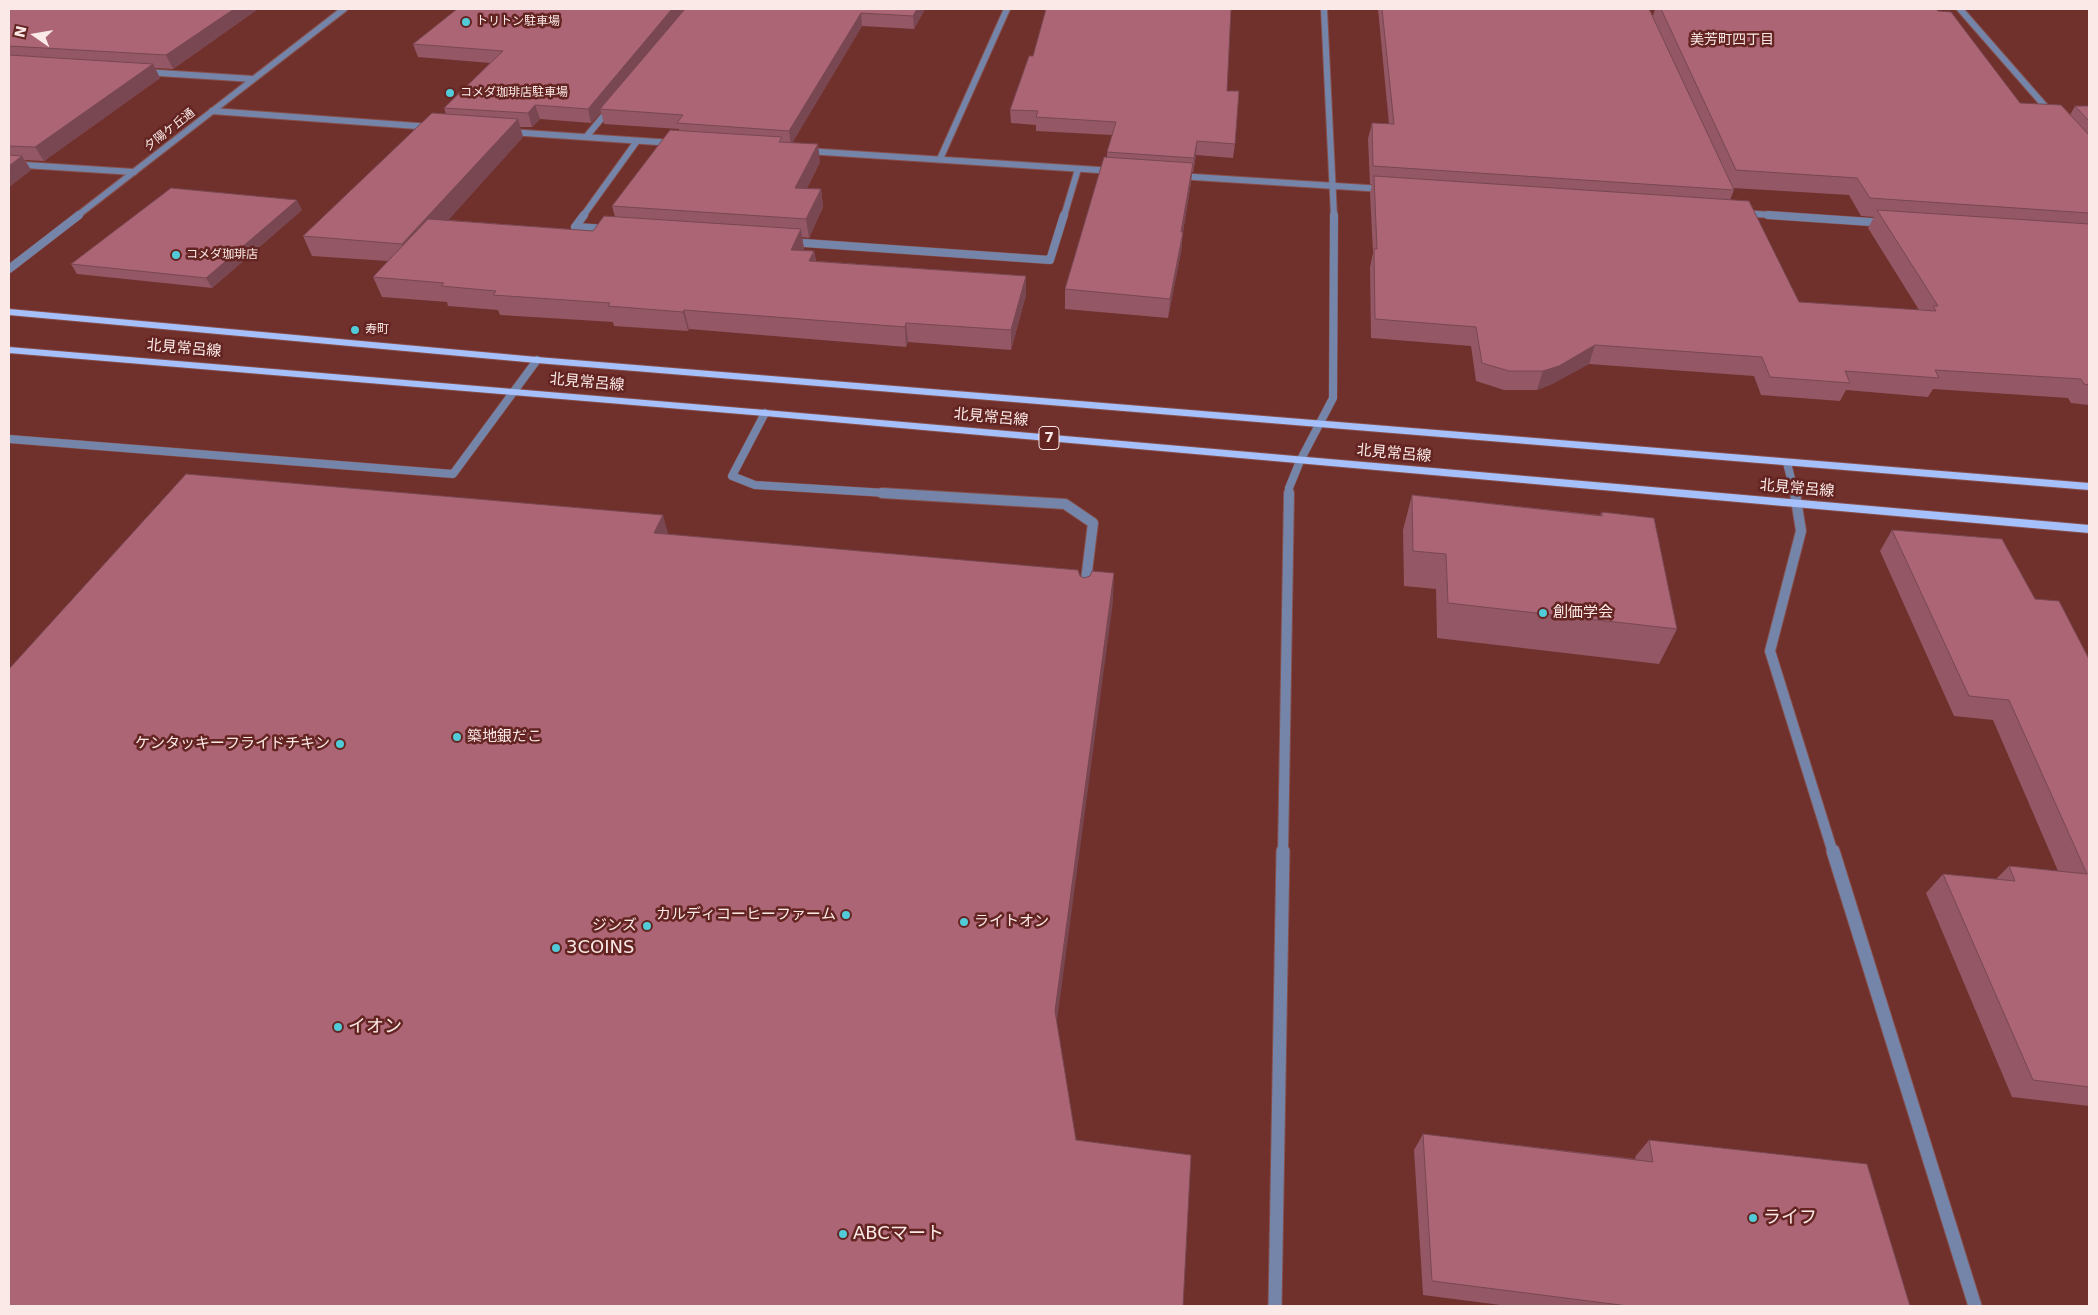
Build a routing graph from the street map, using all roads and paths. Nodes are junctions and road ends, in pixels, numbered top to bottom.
1 (344, 9) edge
2 (1007, 9) edge
3 (1324, 9) edge
4 (1960, 9) edge
5 (138, 71) edge
6 (254, 79) junction
7 (617, 100) edge
8 (212, 111) junction
9 (2057, 120) edge
10 (438, 127) edge
11 (497, 131) edge
12 (586, 138) junction
13 (637, 141) junction
14 (676, 143) edge
15 (804, 151) edge
16 (940, 159) junction
17 (9, 164) edge
18 (1078, 169) junction
19 (134, 172) junction
20 (1127, 172) edge
21 (1167, 175) edge
22 (1334, 186) junction
23 (1393, 190) edge
24 (1734, 212) edge
25 (1892, 223) edge
26 (615, 230) edge
27 (783, 241) edge
28 (9, 269) edge
29 (9, 312) edge
30 (9, 350) edge
31 (537, 360) junction
32 (515, 392) junction
33 (765, 413) junction
34 (1319, 424) junction
35 (9, 439) edge
36 (1300, 461) junction
37 (1787, 463) junction
38 (2089, 488) edge
39 (1798, 504) junction
40 (2089, 529) edge
41 (1084, 600) edge
42 (1275, 1306) edge
43 (1975, 1306) edge

1 - 6 street, 夕陽ケ丘通
2 - 16 street
3 - 22 street
4 - 9 street
5 - 6 street
6 - 8 street, 夕陽ケ丘通
7 - 12 street
8 - 10 street
8 - 19 street, 夕陽ケ丘通
11 - 12 street
12 - 13 street
13 - 14 street
13 - 26 street
15 - 16 street
16 - 18 street
17 - 19 street
18 - 20 street
18 - 27 street
19 - 28 street, 夕陽ケ丘通
21 - 22 street
22 - 23 street
22 - 34 street
24 - 25 street
29 - 31 main road, 北見常呂線
30 - 32 main road, 北見常呂線 / 7
31 - 32 street
31 - 34 main road, 北見常呂線
32 - 33 main road, 北見常呂線 / 7
32 - 35 street
33 - 36 main road, 北見常呂線 / 7
33 - 41 street
34 - 36 street
34 - 37 main road, 北見常呂線
36 - 39 main road, 北見常呂線 / 7
36 - 42 street
37 - 38 main road, 北見常呂線
37 - 39 street
39 - 40 main road, 北見常呂線 / 7
39 - 43 street

